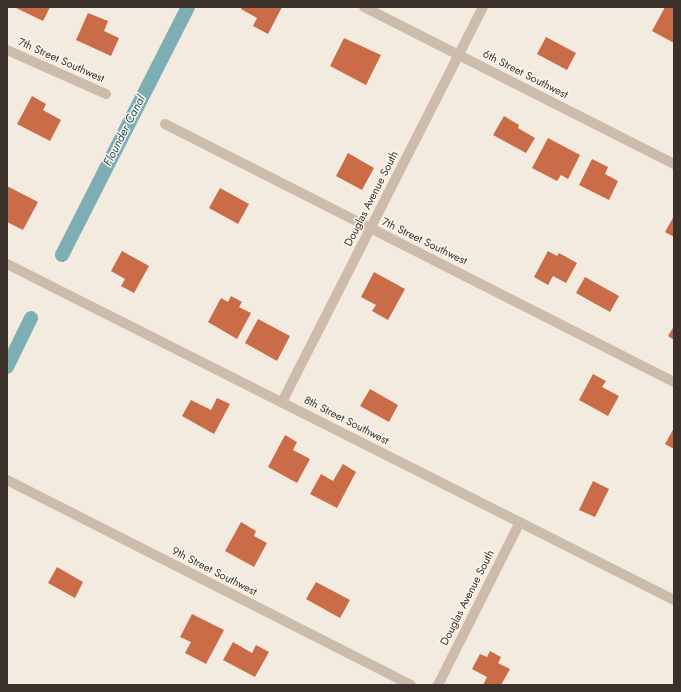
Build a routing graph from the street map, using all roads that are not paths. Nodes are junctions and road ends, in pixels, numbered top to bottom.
1 (364, 7) edge
2 (483, 7) edge
3 (7, 50) edge
4 (458, 55) junction
5 (106, 94) dead end
6 (165, 124) dead end
7 (674, 164) edge
8 (370, 230) junction
9 (7, 264) edge
10 (674, 382) edge
11 (282, 402) junction
12 (7, 480) edge
13 (520, 522) junction
14 (674, 600) edge
15 (411, 685) edge
16 (438, 685) edge

1 - 4 street, 6th Street Southwest
2 - 4 street, Douglas Avenue South
3 - 5 street, 7th Street Southwest
4 - 7 street, 6th Street Southwest
4 - 8 street, Douglas Avenue South
6 - 8 street, 7th Street Southwest
8 - 10 street, 7th Street Southwest
8 - 11 street, Douglas Avenue South
9 - 11 street, 8th Street Southwest
11 - 13 street, 8th Street Southwest
12 - 15 street, 9th Street Southwest
13 - 14 street, 8th Street Southwest
13 - 16 street, Douglas Avenue South

